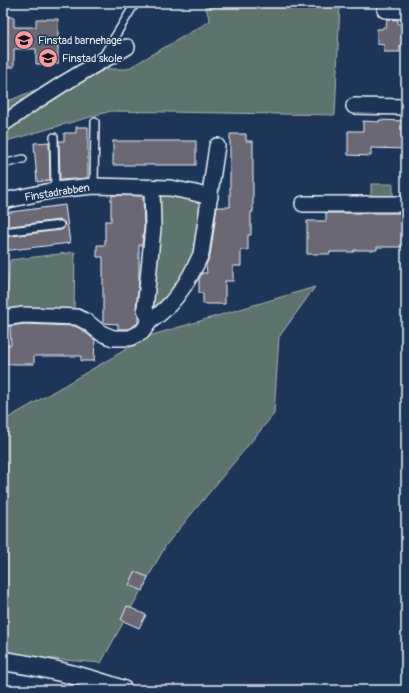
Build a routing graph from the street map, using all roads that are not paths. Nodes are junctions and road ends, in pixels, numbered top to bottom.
1 (137, 3) edge
2 (385, 10) dead end
3 (406, 10) edge
4 (127, 47) dead end
5 (100, 62) junction
6 (354, 106) dead end
7 (406, 107) edge
8 (96, 122) dead end
9 (3, 124) edge
10 (54, 137) dead end
11 (217, 146) dead end
12 (23, 159) dead end
13 (3, 164) edge
14 (94, 186) junction
15 (152, 188) junction
16 (55, 190) junction
17 (210, 197) junction
18 (3, 201) edge
19 (302, 204) dead end
20 (406, 204) edge
21 (60, 226) dead end
22 (3, 232) edge
23 (3, 318) edge
24 (150, 321) junction
25 (3, 661) edge
26 (123, 690) edge

1 - 5 lane
2 - 3 street
4 - 5 street
5 - 9 street
6 - 7 street
8 - 14 lane
10 - 16 lane
11 - 17 street
12 - 13 lane
14 - 15 street, Finstadrabben
14 - 16 street, Finstadrabben
15 - 17 street, Finstadrabben
15 - 24 street
16 - 18 street, Finstadrabben
17 - 24 street
19 - 20 street
21 - 22 lane
23 - 24 street
25 - 26 street

